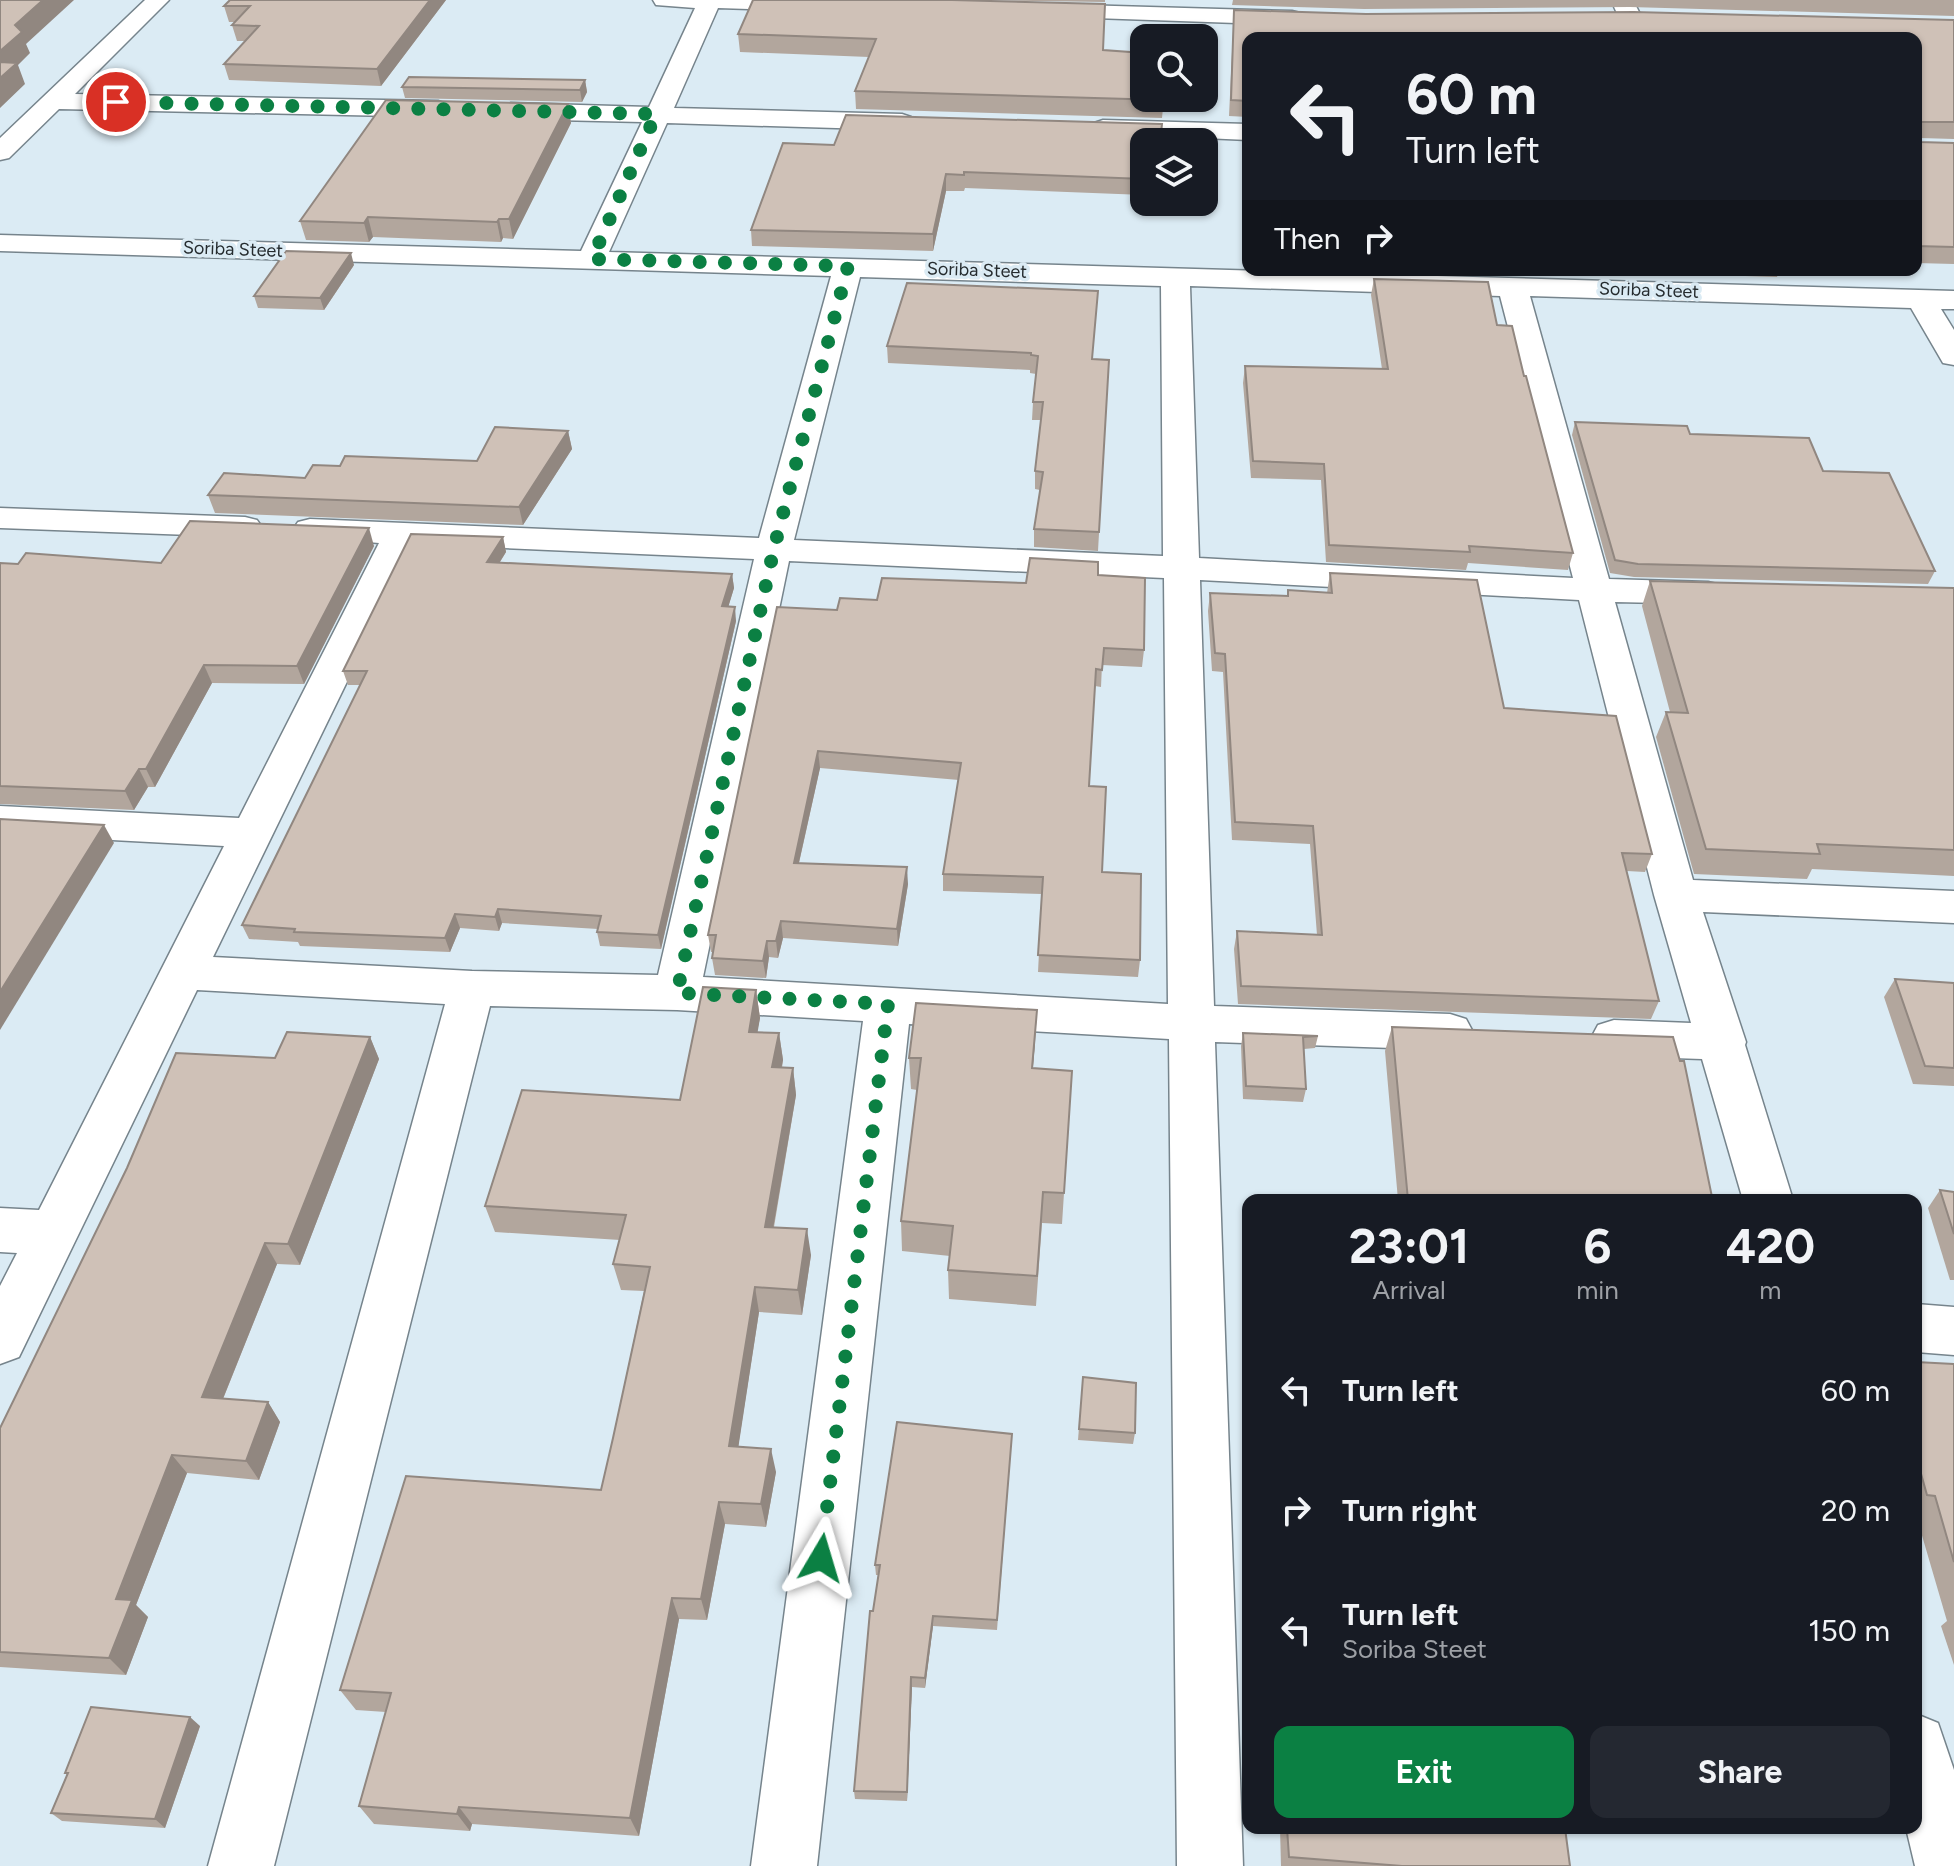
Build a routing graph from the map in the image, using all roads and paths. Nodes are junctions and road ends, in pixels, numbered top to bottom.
1 (158, 0) edge
2 (664, 0) edge
3 (710, 1) edge
4 (834, 5) edge
5 (1112, 6) edge
6 (1018, 10) edge
7 (1599, 17) edge
8 (1308, 18) edge
9 (1631, 18) edge
10 (1661, 18) edge
11 (1263, 27) edge
12 (53, 101) junction
13 (656, 114) junction
14 (921, 122) edge
15 (1077, 127) edge
16 (1242, 132) edge
17 (0, 152) edge
18 (0, 243) edge
19 (592, 259) junction
20 (848, 266) junction
21 (1242, 275) edge
22 (1175, 276) junction
23 (1335, 276) edge
24 (1758, 282) edge
25 (1512, 285) junction
26 (1920, 298) junction
27 (1954, 300) edge
28 (1954, 356) edge
29 (0, 518) edge
30 (402, 532) junction
31 (774, 548) junction
32 (1184, 568) junction
33 (1592, 590) junction
34 (1734, 594) edge
35 (0, 820) edge
36 (254, 833) junction
37 (1676, 895) junction
38 (1954, 907) edge
39 (182, 972) junction
40 (472, 988) junction
41 (677, 993) junction
42 (888, 1004) junction
43 (1193, 1023) junction
44 (1489, 1033) edge
45 (1567, 1036) edge
46 (1723, 1042) junction
47 (1766, 1194) edge
48 (0, 1230) edge
49 (51, 1233) junction
50 (1922, 1328) edge
51 (1954, 1331) edge
52 (0, 1340) edge
53 (1922, 1768) edge
54 (241, 1866) edge
55 (784, 1866) edge
56 (1210, 1866) edge
57 (1948, 1866) edge

1 - 12 street
2 - 3 street
3 - 4 street
3 - 13 street
5 - 6 street
5 - 11 street
7 - 9 street
8 - 11 street
9 - 10 street
12 - 13 street
12 - 17 street
13 - 14 street
13 - 19 street
15 - 16 street
18 - 19 street, Soriba Steet
19 - 20 street, Soriba Steet
20 - 22 street, Soriba Steet
20 - 31 street
21 - 22 street, Soriba Steet
22 - 32 street
23 - 25 street, Soriba Steet
24 - 25 street, Soriba Steet
24 - 26 street, Soriba Steet
25 - 33 street
26 - 27 street, Soriba Steet
26 - 28 street
29 - 30 street
30 - 31 street
30 - 36 street
31 - 32 street
31 - 41 street
32 - 33 street
32 - 43 street
33 - 34 street
33 - 37 street
35 - 36 street
36 - 39 street
37 - 38 street
37 - 46 street
39 - 40 street
39 - 49 street
40 - 41 street
40 - 54 street
41 - 42 street
42 - 43 street
42 - 55 street
43 - 44 street
43 - 56 street
45 - 46 street
46 - 47 street
48 - 49 street
49 - 52 street
50 - 51 street
53 - 57 street

